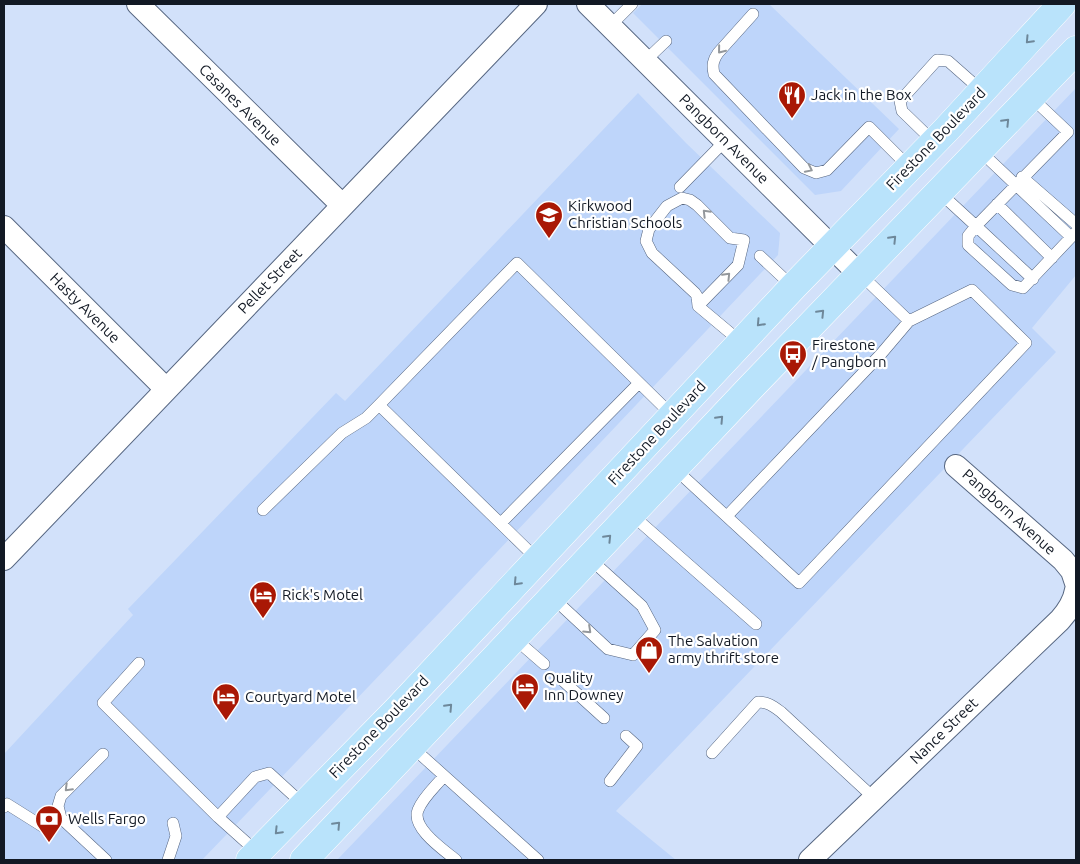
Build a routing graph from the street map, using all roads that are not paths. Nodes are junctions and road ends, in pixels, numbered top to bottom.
1 (138, 4) edge
2 (536, 4) edge
3 (588, 4) edge
4 (632, 4) edge
5 (1062, 4) edge
6 (753, 14) dead end
7 (610, 26) junction
8 (666, 41) dead end
9 (1074, 57) edge
10 (645, 61) junction
11 (982, 91) junction
12 (1031, 97) junction
13 (725, 141) junction
14 (934, 142) junction
15 (980, 150) junction
16 (909, 168) junction
17 (1019, 181) junction
18 (680, 187) dead end
19 (939, 192) junction
20 (997, 204) junction
21 (342, 205) junction
22 (1076, 224) edge
23 (976, 226) junction
24 (4, 228) edge
25 (1074, 234) edge
26 (832, 246) junction
27 (760, 256) dead end
28 (1052, 258) junction
29 (859, 274) junction
30 (1033, 279) junction
31 (793, 287) junction
32 (698, 306) junction
33 (909, 321) junction
34 (741, 343) junction
35 (639, 382) junction
36 (166, 389) junction
37 (379, 405) junction
38 (673, 416) junction
39 (956, 466) dead end
40 (674, 468) junction
41 (263, 510) dead end
42 (630, 514) junction
43 (727, 516) junction
44 (501, 524) junction
45 (4, 558) edge
46 (589, 558) junction
47 (538, 560) junction
48 (1076, 590) edge
49 (552, 597) junction
50 (756, 624) dead end
51 (514, 638) junction
52 (139, 662) dead end
53 (544, 664) dead end
54 (561, 679) dead end
55 (604, 718) dead end
56 (626, 736) dead end
57 (411, 746) junction
58 (712, 753) dead end
59 (103, 754) dead end
60 (444, 776) junction
61 (610, 781) dead end
62 (874, 798) junction
63 (304, 805) junction
64 (5, 806) edge
65 (218, 817) junction
66 (173, 823) dead end
67 (42, 826) dead end
68 (253, 856) edge
69 (308, 858) edge
70 (106, 860) edge
71 (168, 860) edge
72 (456, 860) edge
73 (538, 860) edge
74 (810, 860) edge

1 - 21 street, Casanes Avenue
2 - 21 street, Pellet Street
3 - 7 street, Pangborn Avenue
4 - 7 lane
5 -> 11 main road, Firestone Boulevard
6 -> 16 lane
7 - 10 street, Pangborn Avenue
8 - 10 lane
9 - 12 main road
10 - 13 street, Pangborn Avenue
11 - 14 main road, Firestone Boulevard
11 - 14 lane
15 -> 12 main road
12 - 17 lane
13 - 18 lane
13 - 26 street, Pangborn Avenue
14 - 16 main road, Firestone Boulevard
15 - 17 lane
15 - 19 main road
16 - 26 main road, Firestone Boulevard
17 - 20 lane
17 - 22 lane
17 - 25 lane
19 - 23 lane
29 -> 19 main road
20 - 23 lane
20 - 28 lane
21 - 36 street, Pellet Street
23 - 30 lane
23 - 30 lane
24 - 36 street, Hasty Avenue
25 - 28 lane
26 - 29 street, Pangborn Avenue
26 - 31 main road, Firestone Boulevard
27 - 31 lane
28 - 30 lane
29 - 33 lane
40 -> 29 main road
31 -> 34 main road, Firestone Boulevard
32 -> 32 lane
32 - 34 lane
33 - 43 lane
33 - 43 lane
34 - 38 main road, Firestone Boulevard
35 - 37 lane
35 - 38 lane
35 - 44 lane
36 - 45 street, Pellet Street
37 - 41 lane
37 - 44 lane
38 - 47 main road, Firestone Boulevard
39 - 48 street, Pangborn Avenue
40 - 42 main road
40 - 43 lane
46 -> 42 main road
42 - 50 lane
44 - 47 lane
46 - 49 main road
49 -> 46 lane
47 -> 63 main road, Firestone Boulevard
48 - 62 street, Nance Street
49 - 51 main road
51 - 53 lane
57 -> 51 main road
52 - 65 lane
54 - 55 lane
56 - 61 lane
57 - 60 lane
69 -> 57 main road
58 - 62 lane
59 -> 70 lane
60 - 72 lane
60 - 73 lane
62 - 74 street, Nance Street
63 - 65 lane
63 -> 68 main road, Firestone Boulevard
64 - 67 lane
65 - 68 lane
66 - 71 lane

